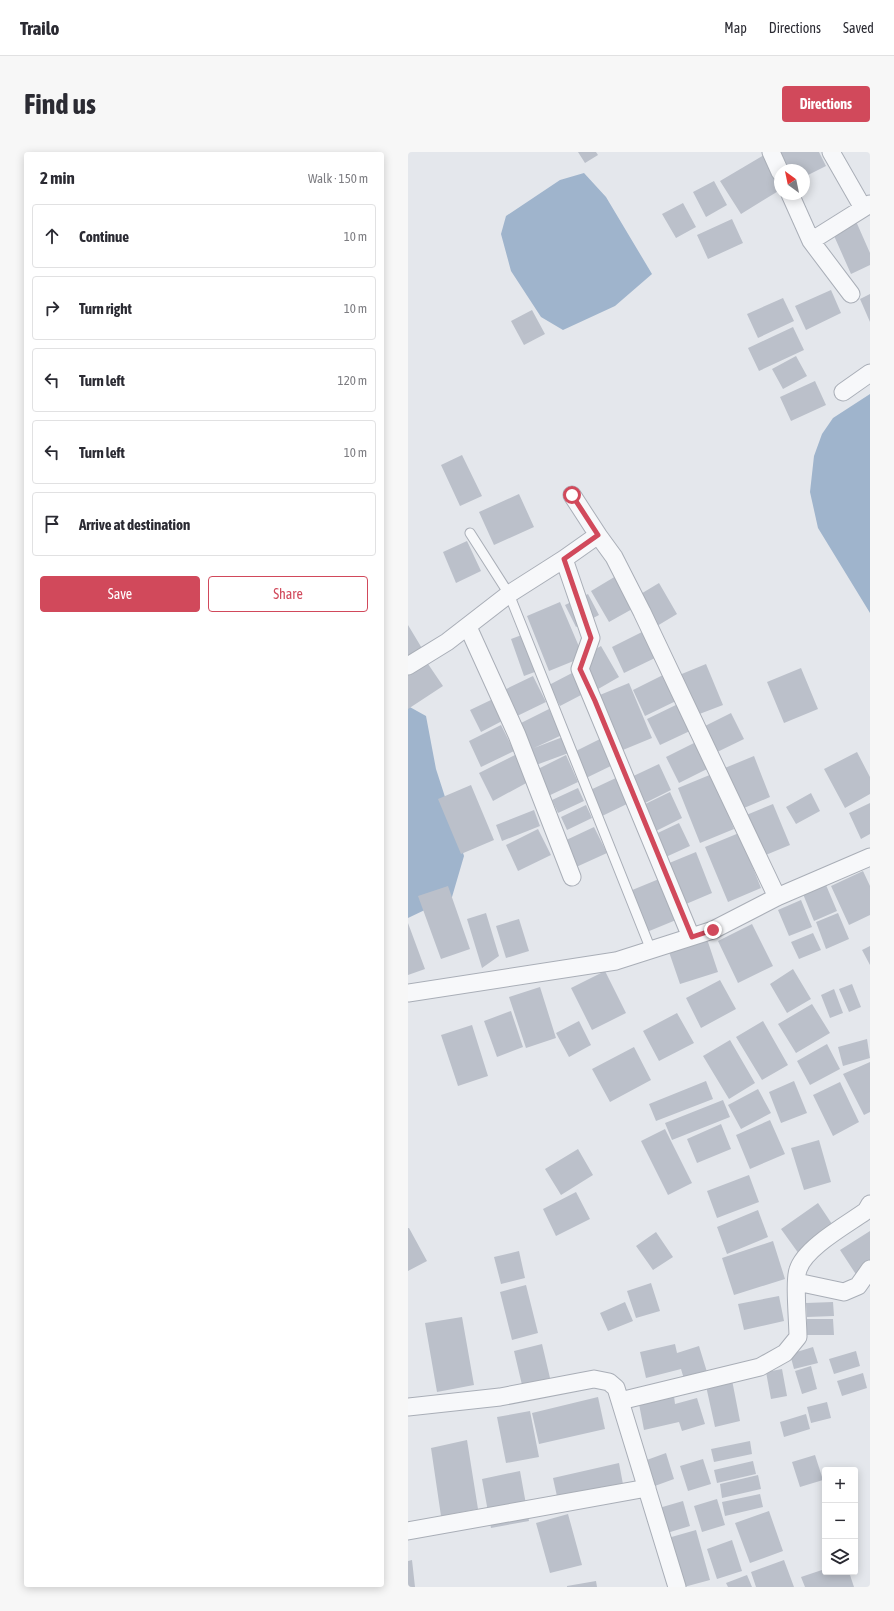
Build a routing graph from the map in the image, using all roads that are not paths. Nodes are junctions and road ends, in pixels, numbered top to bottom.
1 (771, 152) edge
2 (832, 152) edge
3 (776, 164) edge
4 (793, 200) edge
5 (867, 206) edge
6 (811, 241) junction
7 (851, 294) dead end
8 (870, 373) edge
9 (843, 392) dead end
10 (572, 495) dead end
11 (470, 533) dead end
12 (598, 535) junction
13 (564, 559) junction
14 (509, 594) junction
15 (468, 627) junction
16 (408, 666) edge
17 (870, 857) edge
18 (572, 877) dead end
19 (777, 897) junction
20 (692, 937) junction
21 (651, 950) junction
22 (408, 993) edge
23 (870, 1204) edge
24 (870, 1269) edge
25 (797, 1282) junction
26 (620, 1401) junction
27 (408, 1406) edge
28 (647, 1488) junction
29 (408, 1531) edge
30 (677, 1587) edge

1 - 3 street
2 - 5 street
4 - 6 street
5 - 6 street
6 - 7 street
8 - 9 street
10 - 12 street
11 - 14 lane
12 - 13 street
12 - 19 street
13 - 14 street
13 - 20 street
14 - 15 street
14 - 21 lane
15 - 16 street
15 - 18 street
17 - 19 street
19 - 20 street
20 - 21 street
21 - 22 street
23 - 25 street
24 - 25 street
25 - 26 street
26 - 27 street
26 - 28 street
28 - 29 street
28 - 30 street

